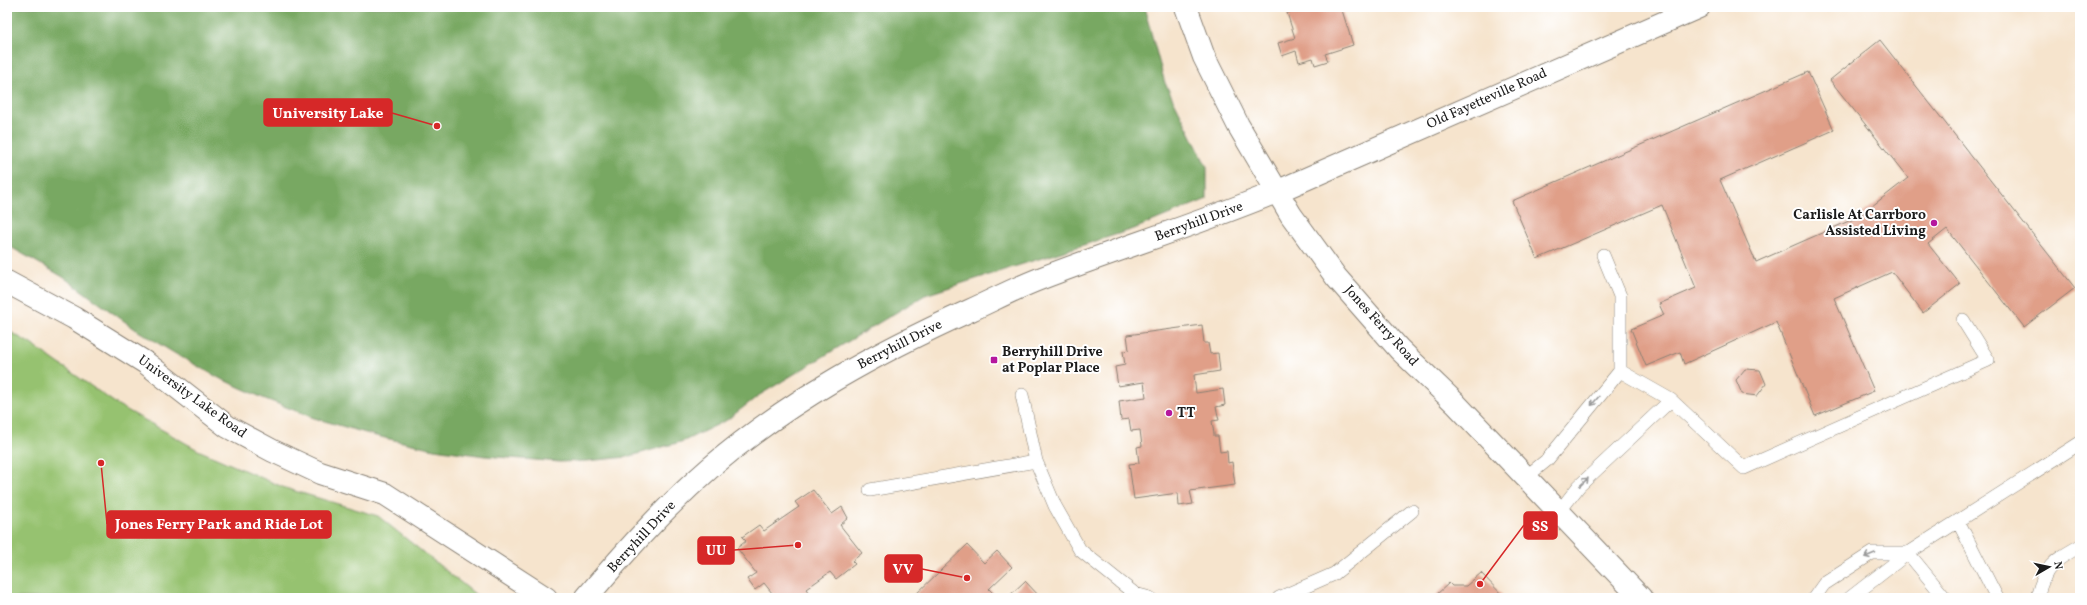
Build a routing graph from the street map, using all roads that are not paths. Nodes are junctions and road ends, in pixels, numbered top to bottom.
1 (1186, 7) edge
2 (1699, 7) edge
3 (1276, 192) junction
4 (1603, 254) dead end
5 (7, 282) edge
6 (1963, 320) dead end
7 (1620, 371) junction
8 (1022, 395) dead end
9 (1671, 400) junction
10 (2080, 443) edge
11 (1036, 461) junction
12 (1526, 477) junction
13 (870, 490) dead end
14 (1412, 511) dead end
15 (1559, 512) junction
16 (1958, 520) junction
17 (2080, 546) edge
18 (1908, 553) junction
19 (546, 598) edge
20 (586, 598) edge
21 (1150, 598) edge
22 (1279, 598) edge
23 (1641, 598) edge
24 (1814, 598) edge
25 (1850, 598) edge
26 (1945, 598) edge
27 (1997, 598) edge
28 (2037, 598) edge

1 - 3 street, Jones Ferry Road
2 - 3 street, Old Fayetteville Road
3 - 12 street, Jones Ferry Road
3 - 20 street, Berryhill Drive
4 - 7 lane
5 - 19 street, University Lake Road
6 - 9 lane
7 - 9 lane
7 -> 12 lane
8 - 11 lane
15 -> 9 lane
10 - 16 lane
11 - 13 lane
11 - 21 lane
12 - 15 street, Jones Ferry Road
14 - 22 lane
15 - 23 street, Jones Ferry Road
16 - 18 lane
16 - 27 lane
17 - 28 lane
18 -> 24 lane
18 - 25 lane
18 - 26 lane

